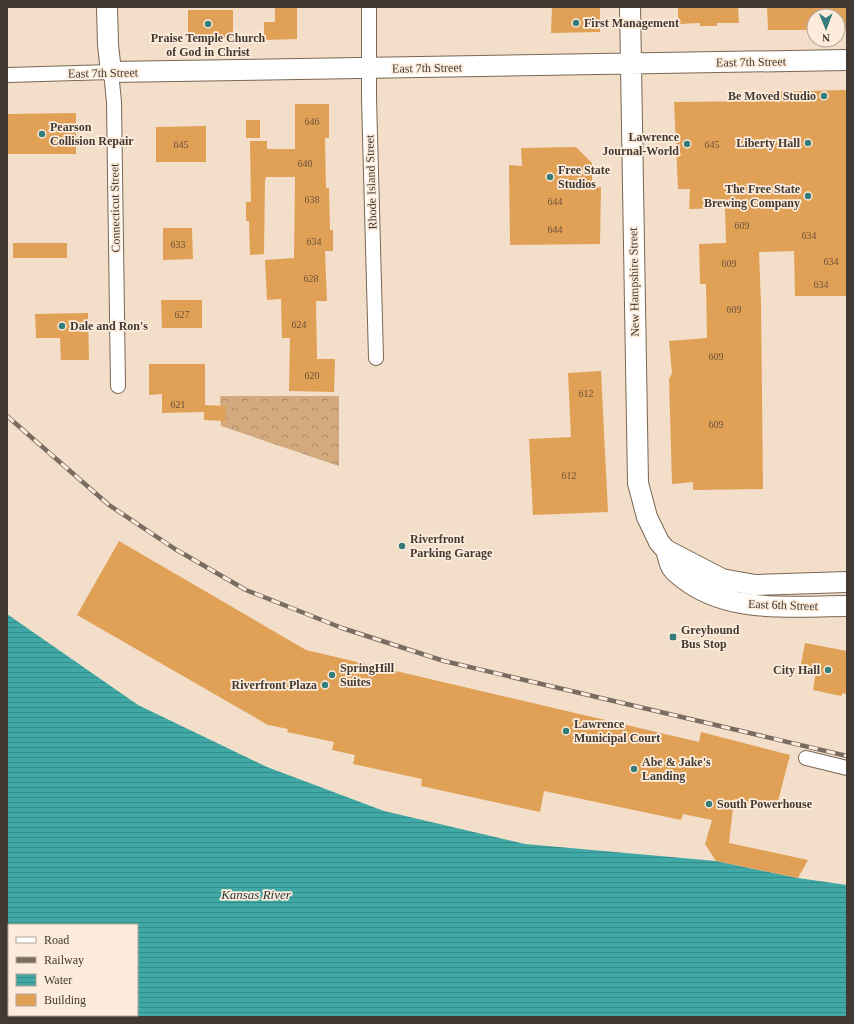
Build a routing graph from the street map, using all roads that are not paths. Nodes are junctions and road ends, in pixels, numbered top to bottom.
1 (107, 7) edge
2 (369, 7) edge
3 (630, 7) edge
4 (847, 60) edge
5 (631, 63) junction
6 (370, 69) junction
7 (111, 72) junction
8 (7, 75) edge
9 (376, 358) dead end
10 (118, 386) dead end
11 (666, 550) junction
12 (847, 582) edge
13 (847, 606) edge
14 (806, 758) dead end
15 (847, 768) edge

1 - 7 street, Connecticut Street
2 - 6 street, Rhode Island Street
3 - 5 street, New Hampshire Street
4 - 5 street, East 7th Street
5 - 6 street, East 7th Street
5 - 11 street, New Hampshire Street
6 - 7 street, East 7th Street
6 - 9 street, Rhode Island Street
7 - 8 street, East 7th Street
7 - 10 street, Connecticut Street
11 - 12 street, East 6th Street
11 - 13 street, East 6th Street
14 - 15 street

